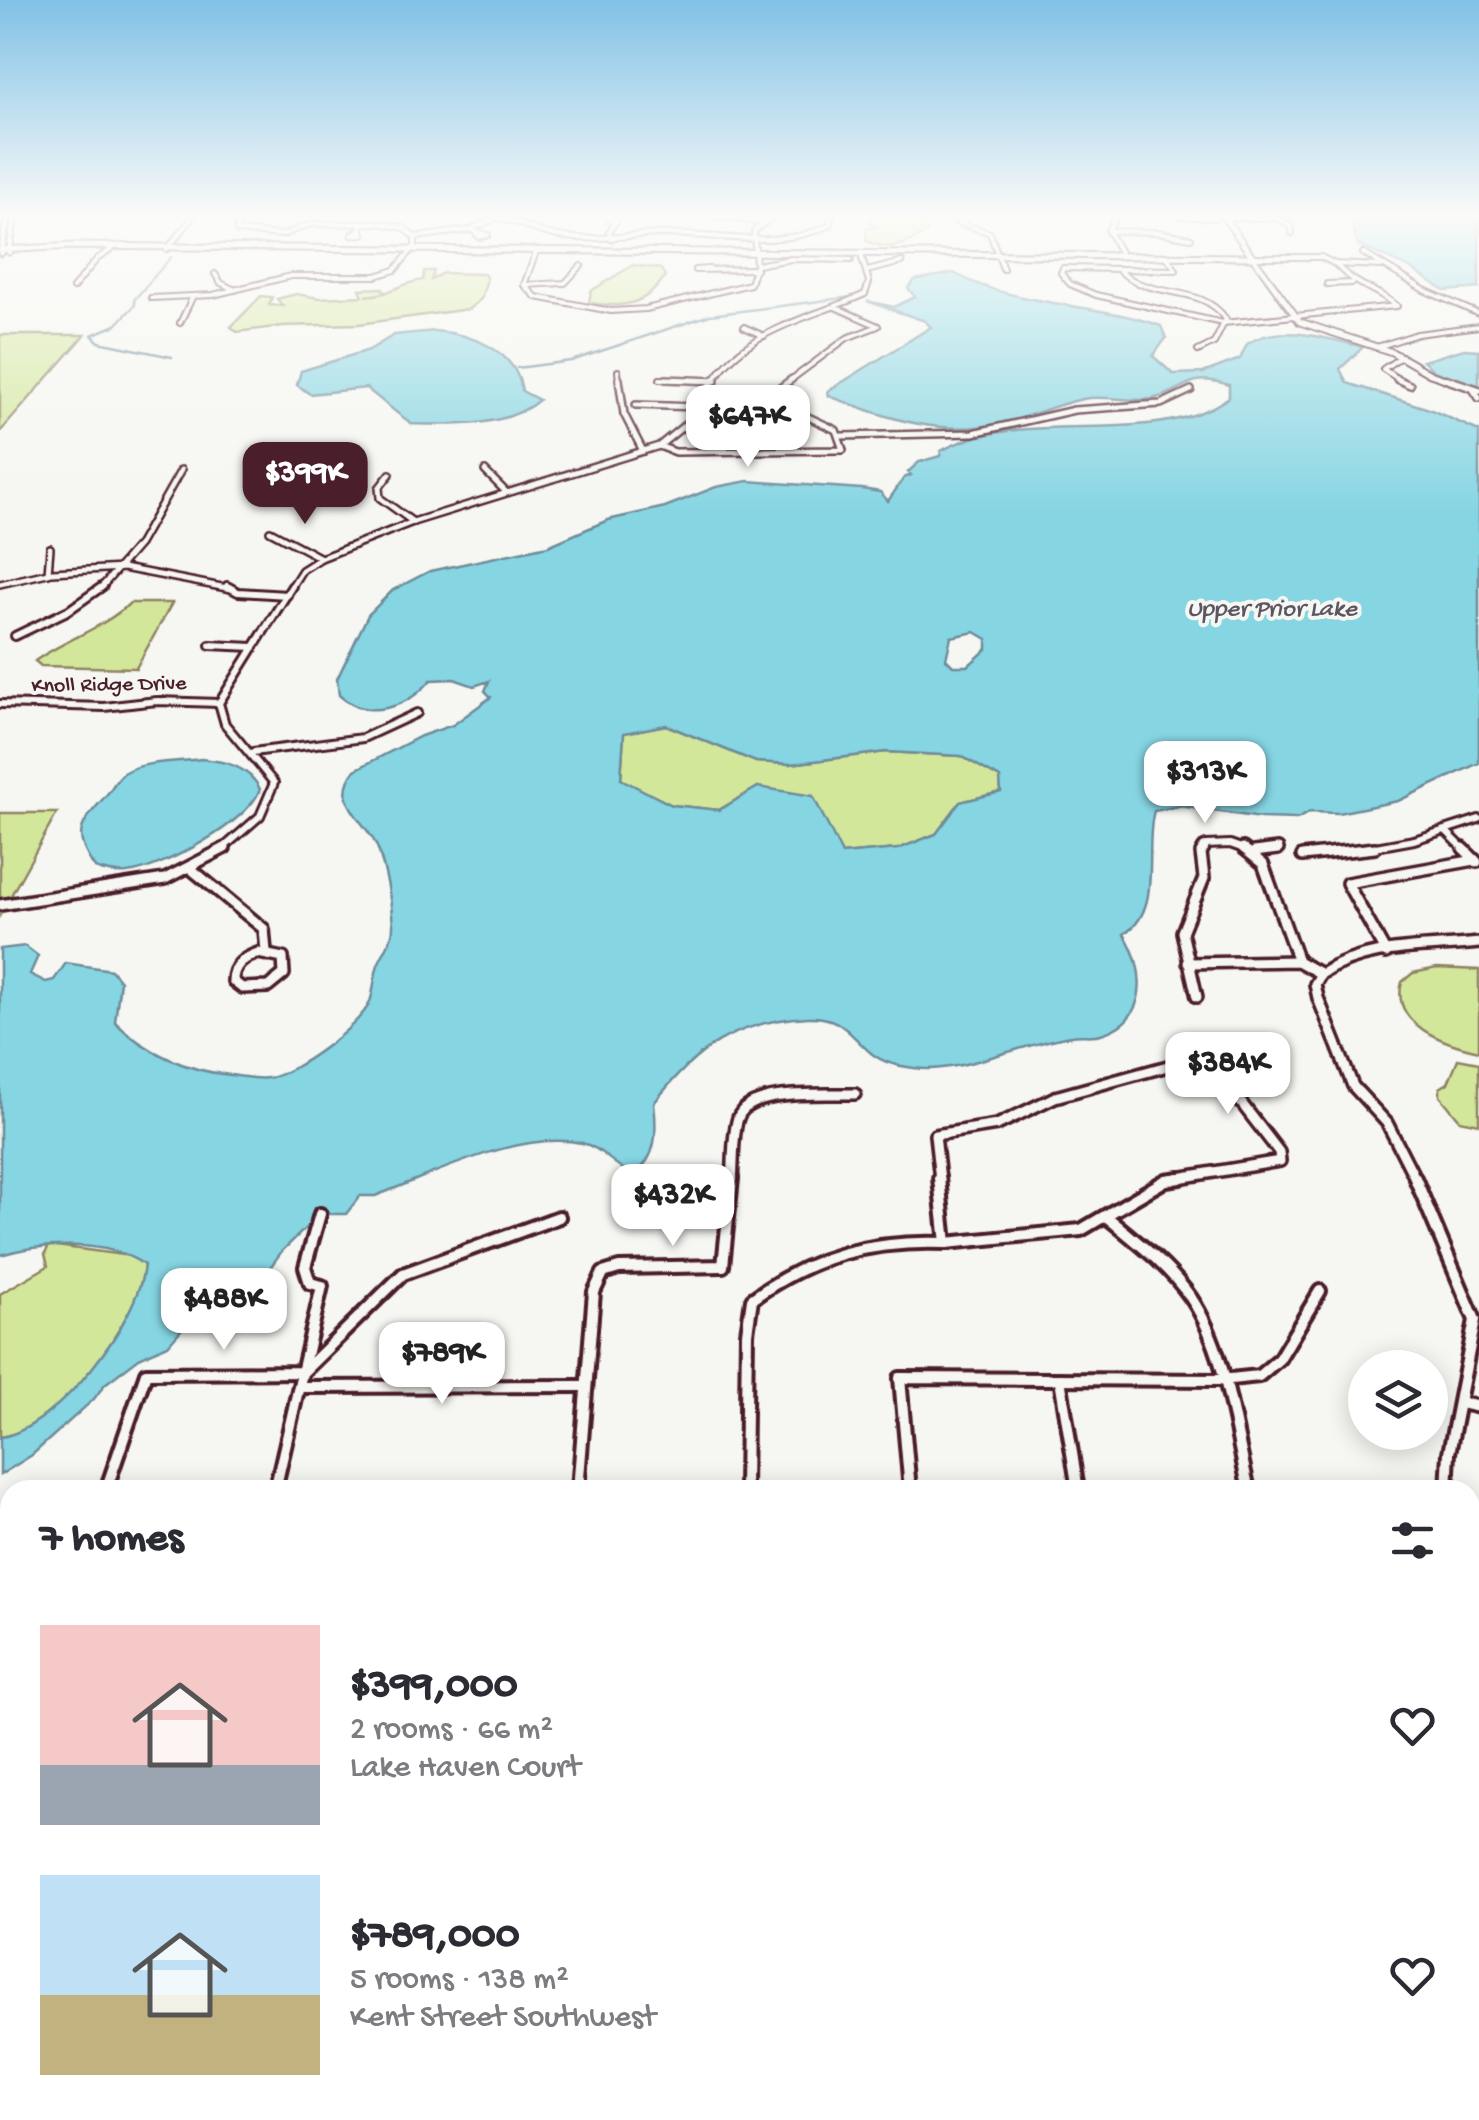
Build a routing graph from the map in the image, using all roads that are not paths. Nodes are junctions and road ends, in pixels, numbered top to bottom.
1 (184, 315) edge
2 (816, 315) edge
3 (853, 315) edge
4 (1188, 315) edge
5 (1222, 315) edge
6 (1289, 315) joint
7 (180, 323) dead end
8 (1223, 323) junction
9 (1479, 326) edge
10 (744, 327) dead end
11 (764, 336) junction
12 (1377, 347) junction
13 (1198, 351) dead end
14 (1402, 356) junction
15 (618, 371) dead end
16 (660, 378) dead end
17 (714, 381) junction
18 (1410, 385) dead end
19 (1191, 390) dead end
20 (1476, 390) edge
21 (1479, 398) edge
22 (636, 405) dead end
23 (699, 406) junction
24 (787, 406) junction
25 (755, 423) dead end
26 (841, 436) junction
27 (660, 446) junction
28 (643, 451) junction
29 (181, 470) dead end
30 (485, 471) dead end
31 (390, 474) dead end
32 (506, 492) junction
33 (413, 522) junction
34 (270, 532) dead end
35 (50, 548) dead end
36 (321, 558) junction
37 (120, 568) junction
38 (48, 572) junction
39 (0, 584) edge
40 (287, 595) junction
41 (15, 636) dead end
42 (210, 645) dead end
43 (254, 647) junction
44 (219, 703) junction
45 (0, 704) edge
46 (417, 713) dead end
47 (253, 752) junction
48 (1479, 819) edge
49 (1447, 832) junction
50 (1278, 848) dead end
51 (1254, 852) junction
52 (1302, 856) dead end
53 (1477, 862) edge
54 (190, 868) junction
55 (1347, 882) joint
56 (0, 905) edge
57 (1479, 943) edge
58 (266, 952) junction
59 (1386, 953) junction
60 (1298, 961) junction
61 (1188, 963) junction
62 (1321, 974) junction
63 (1196, 996) dead end
64 (855, 1094) dead end
65 (320, 1214) dead end
66 (560, 1218) dead end
67 (1107, 1218) junction
68 (946, 1243) junction
69 (1320, 1291) dead end
70 (303, 1372) junction
71 (1060, 1379) junction
72 (1221, 1380) junction
73 (585, 1386) junction
74 (300, 1388) junction
75 (1461, 1402) junction
76 (1479, 1407) edge
77 (109, 1480) edge
78 (277, 1480) edge
79 (579, 1480) edge
80 (745, 1480) edge
81 (909, 1480) edge
82 (1076, 1480) edge
83 (1246, 1480) edge
84 (1448, 1480) edge

1 - 7 street
2 - 11 street
3 - 24 street
4 - 8 street
5 - 8 street
6 - 8 street
6 - 12 main road
8 - 13 street
9 - 12 street
10 - 11 street
11 - 17 street
12 - 14 main road
14 - 18 street
14 - 20 main road
15 - 28 street
16 - 17 street
17 - 23 street
19 - 26 street
20 - 21 street
22 - 23 street
23 - 27 street
24 - 25 street
24 - 26 street
26 - 27 street
27 - 28 street
28 - 32 street
29 - 37 street
30 - 32 street
31 - 33 street
32 - 33 street
33 - 36 street
34 - 36 street
35 - 38 street
36 - 40 street
37 - 38 street
37 - 40 street
37 - 41 street
38 - 39 street
40 - 43 street
42 - 43 street
43 - 44 street
44 - 45 street, Knoll Ridge Drive
44 - 47 street
46 - 47 street
47 - 54 street
48 - 49 street
49 - 52 street
49 - 53 street
50 - 51 street
51 - 60 street
51 - 61 street
53 - 55 street
54 - 56 street
54 - 58 street
55 - 59 street
57 - 59 street
58 - 58 street
59 - 62 street
60 - 61 street
60 - 62 street
61 - 63 street
62 - 75 street
64 - 73 street
65 - 70 street
66 - 70 street
67 - 68 street
67 - 68 street
67 - 72 street
68 - 80 street
69 - 72 street
70 - 74 street
70 - 77 street
71 - 72 street
71 - 81 street
71 - 82 street
72 - 83 street
73 - 74 street
73 - 79 street
74 - 78 street
75 - 76 street
75 - 84 street

